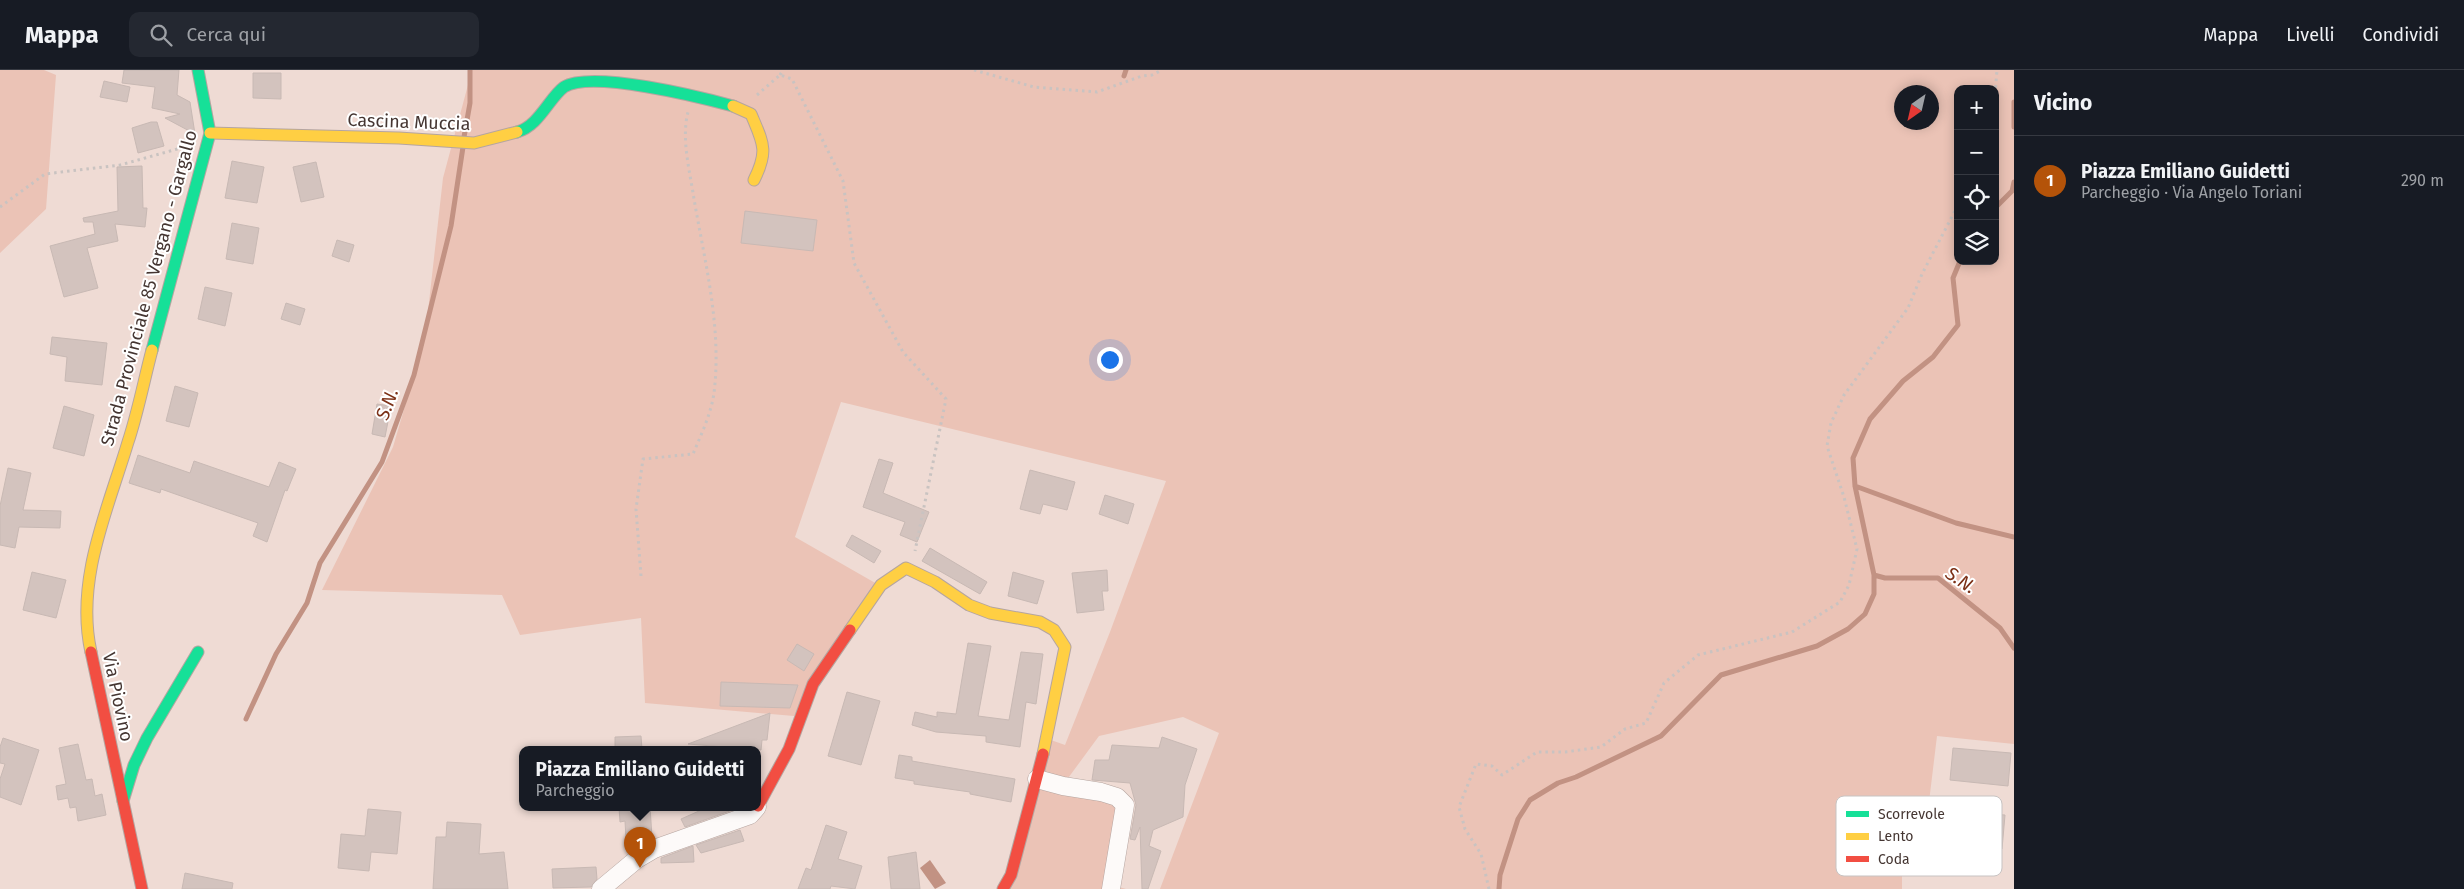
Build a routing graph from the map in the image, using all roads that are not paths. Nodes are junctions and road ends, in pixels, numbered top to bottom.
1 (198, 70) edge
2 (208, 138) junction
3 (754, 180) dead end
4 (105, 512) joint
5 (198, 652) dead end
6 (1037, 779) junction
7 (761, 799) edge
8 (123, 803) junction
9 (753, 811) edge
10 (142, 889) edge
11 (601, 889) edge
12 (1003, 889) edge
13 (1111, 889) edge

1 - 2 street, Strada Provinciale 85 Vergano - Gargallo
2 - 3 street, Cascina Muccia
2 - 4 street, Strada Provinciale 85 Vergano - Gargallo
4 - 8 street, Via Piovino
5 - 8 street
6 - 7 street
6 - 12 street
6 - 13 street
8 - 10 street, Via Piovino
9 - 11 street

